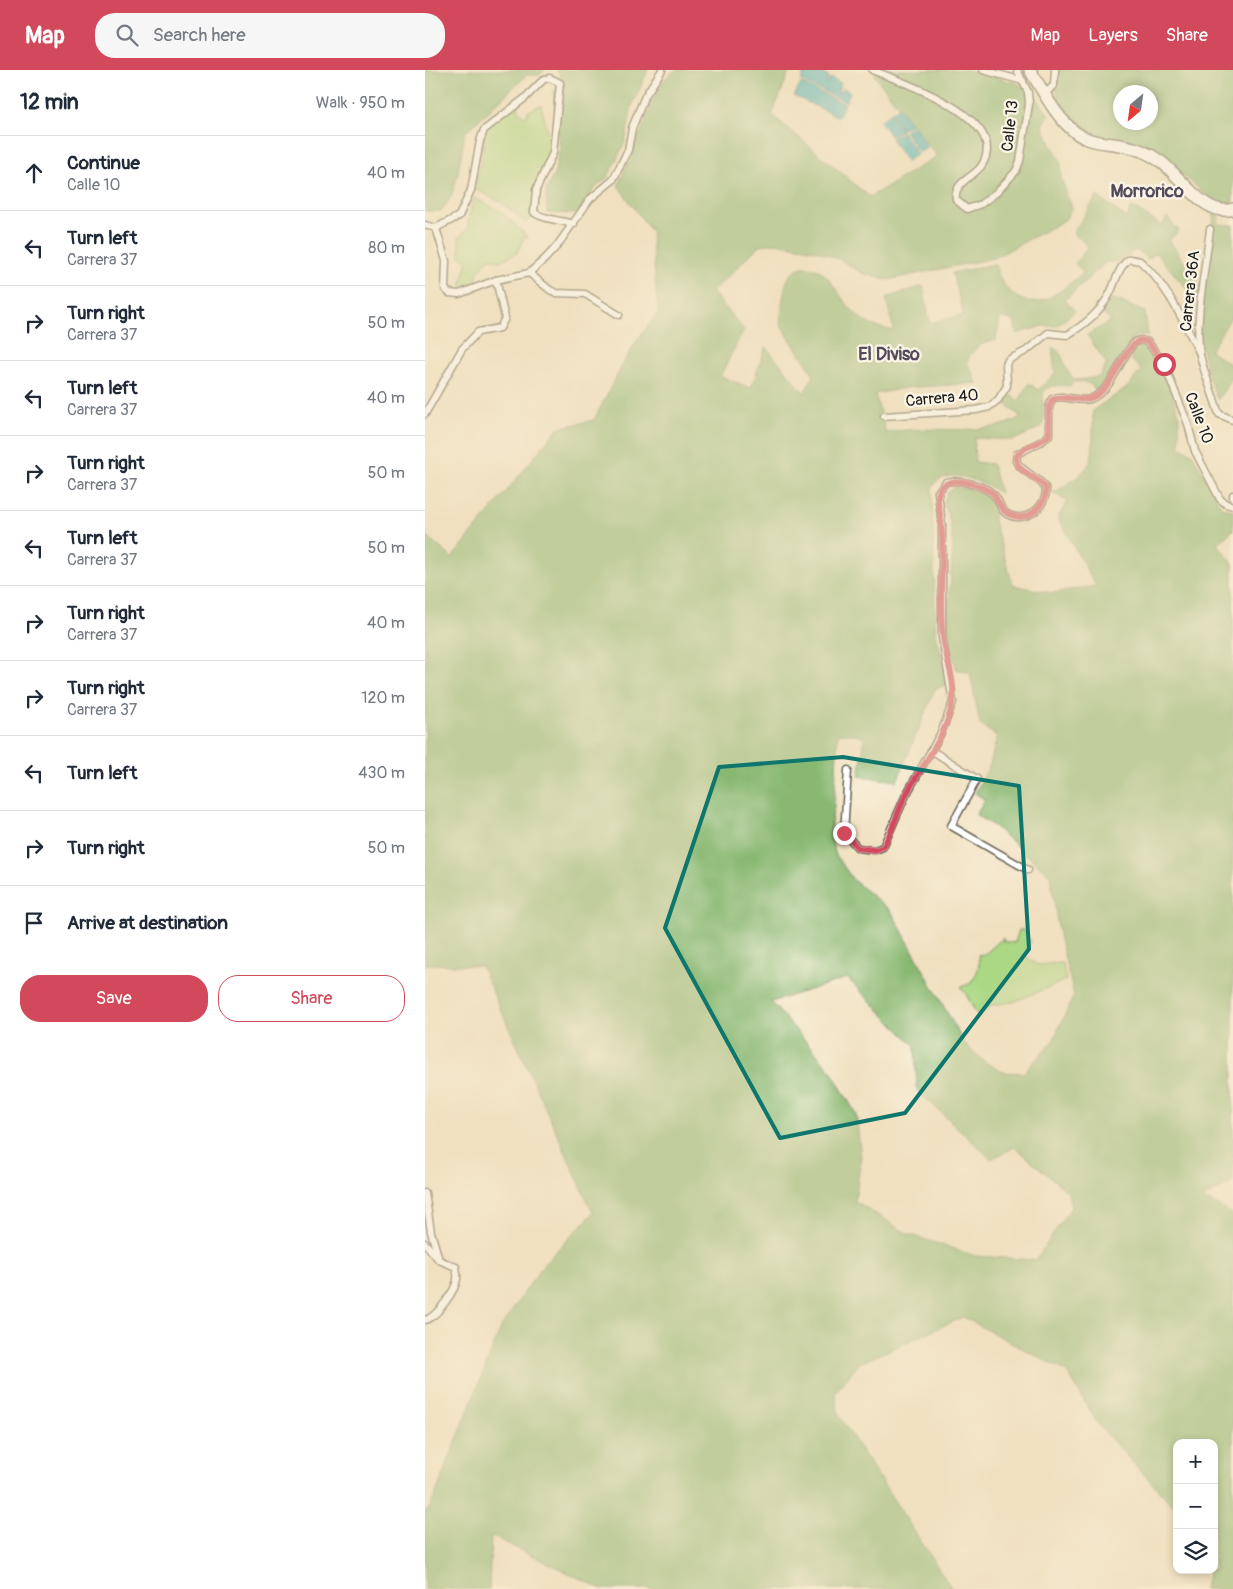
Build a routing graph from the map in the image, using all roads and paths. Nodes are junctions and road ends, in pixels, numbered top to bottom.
1 (662, 70) edge
2 (873, 70) edge
3 (983, 70) edge
4 (1017, 70) edge
5 (1030, 70) edge
6 (1055, 70) edge
7 (1023, 81) junction
8 (1045, 94) junction
9 (1233, 209) edge
10 (425, 224) edge
11 (574, 224) junction
12 (435, 228) junction
13 (1210, 229) dead end
14 (529, 273) junction
15 (496, 280) junction
16 (619, 315) dead end
17 (1200, 354) junction
18 (425, 414) edge
19 (884, 416) dead end
20 (1233, 420) edge
21 (1233, 506) edge
22 (931, 750) junction
23 (847, 770) dead end
24 (1028, 870) dead end
25 (425, 1193) edge
26 (425, 1243) edge
27 (439, 1260) junction
28 (425, 1320) edge

1 - 11 street
2 - 7 street, Calle 13
3 - 7 street
4 - 7 street, Calle 13
5 - 8 highway
6 - 8 street
8 - 9 highway
10 - 12 street
11 - 12 street
11 - 14 street
12 - 15 street
13 - 17 street, Carrera 36A
14 - 15 street
14 - 16 street
15 - 18 street
17 - 19 street, Carrera 40
17 - 20 street, Carrera 36A
21 - 22 street, Calle 10
22 - 23 street
22 - 24 street
25 - 27 street
26 - 27 street
27 - 28 street

